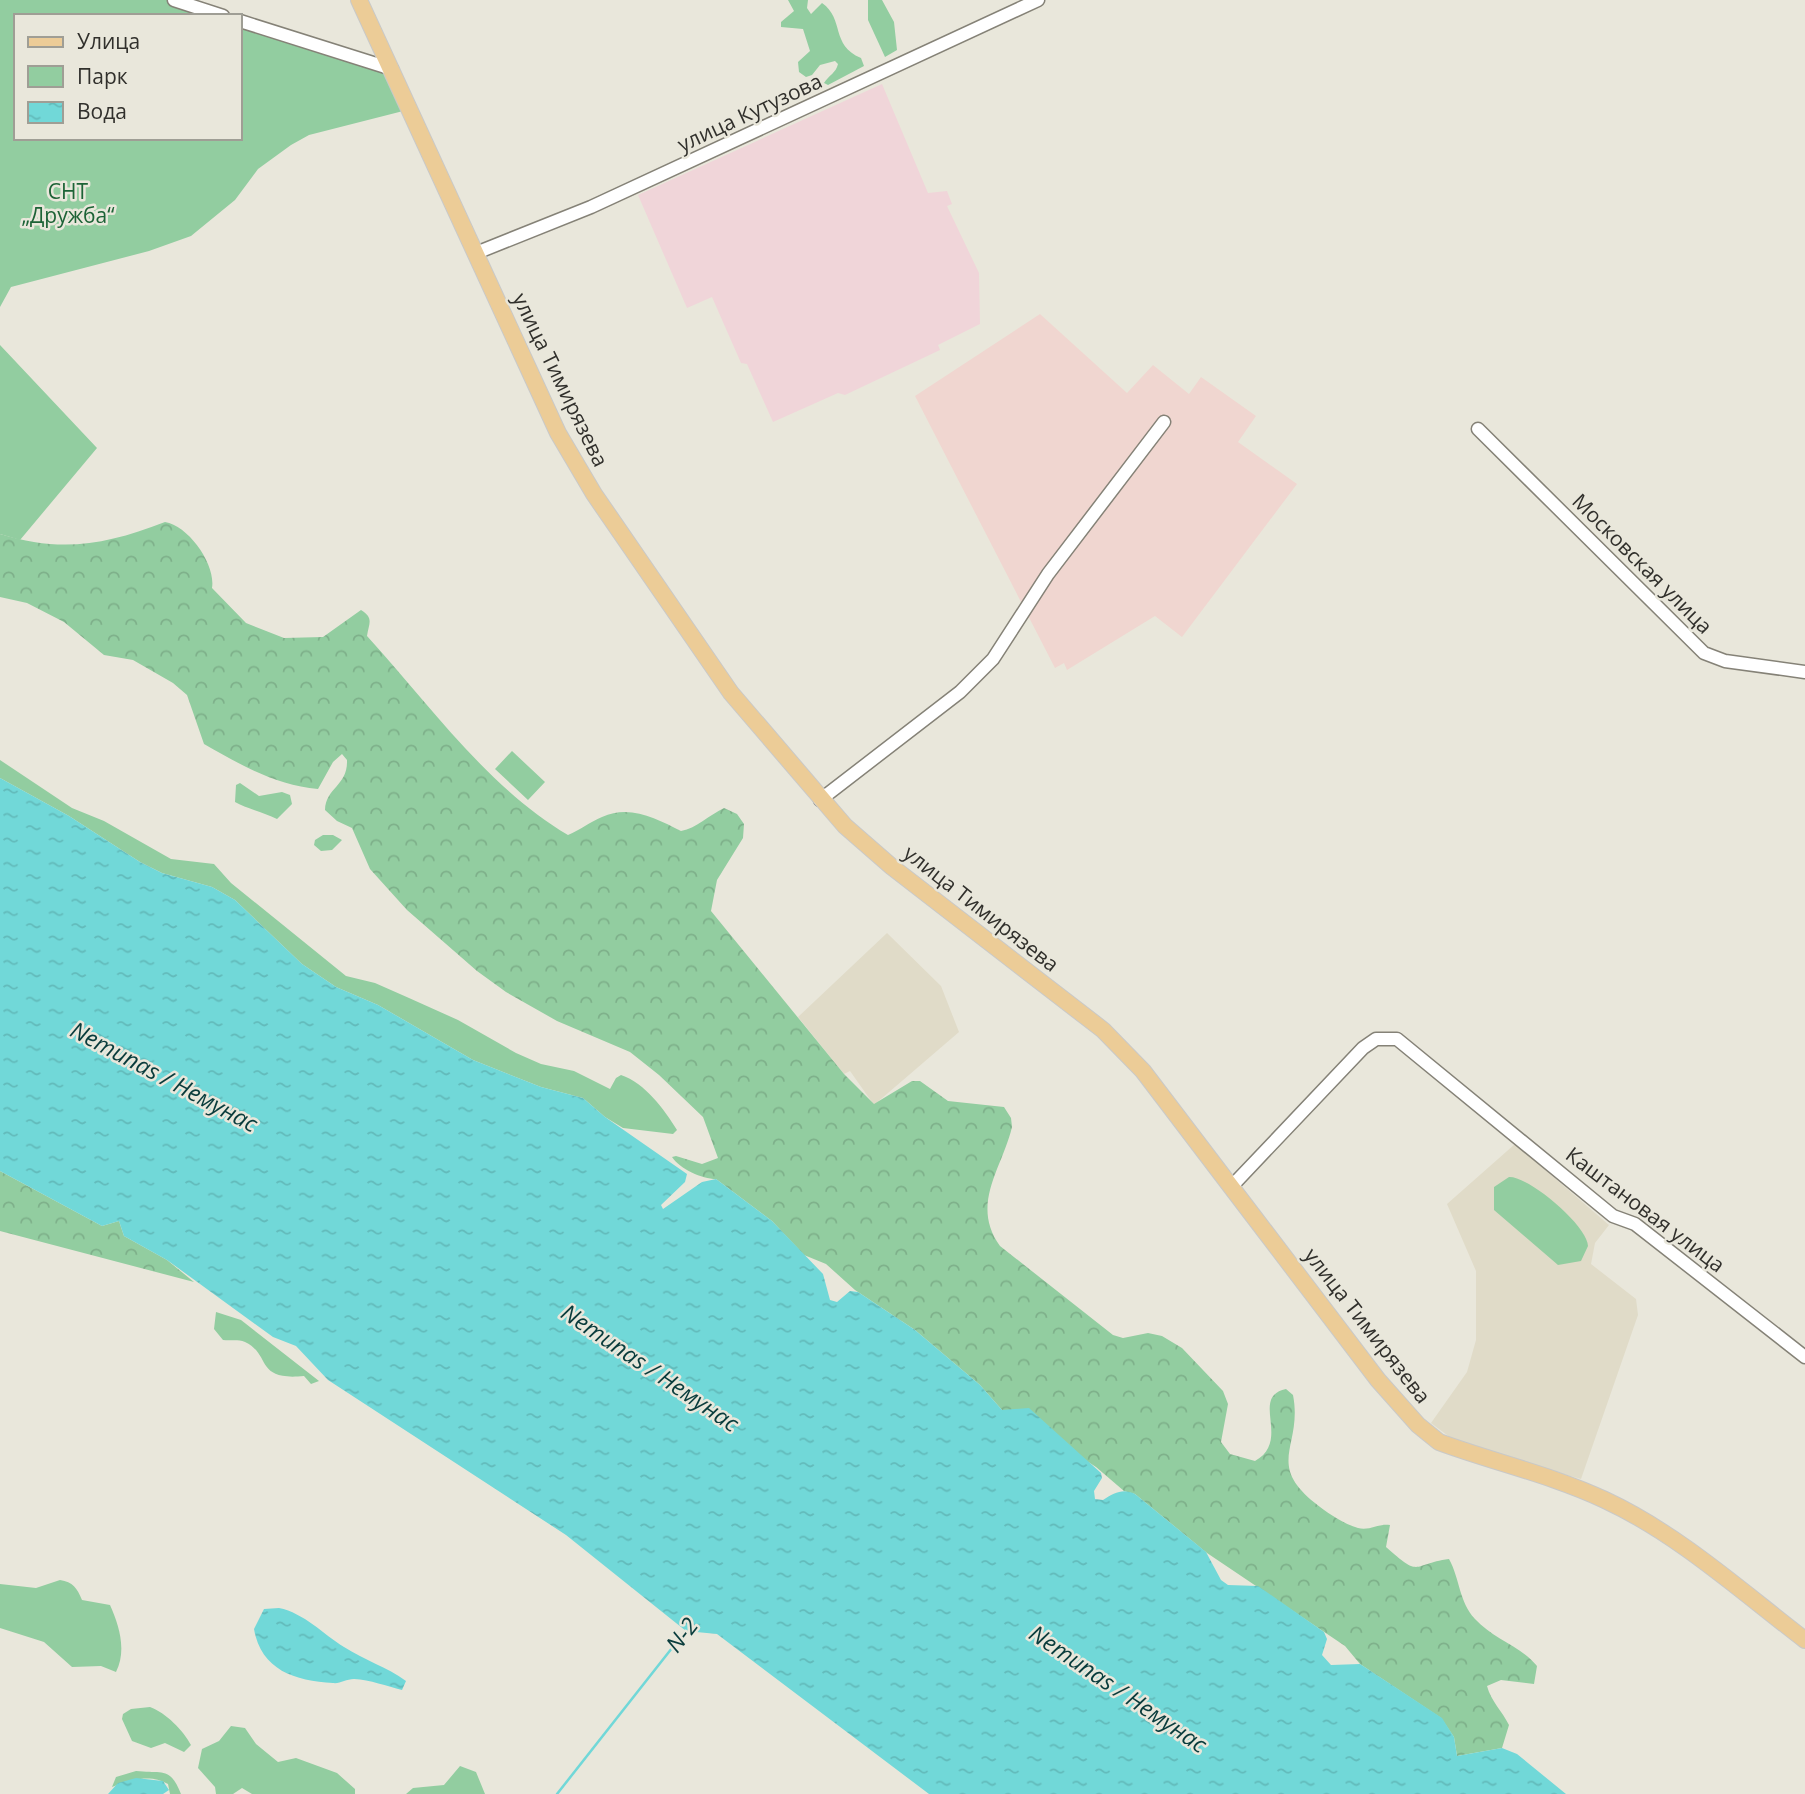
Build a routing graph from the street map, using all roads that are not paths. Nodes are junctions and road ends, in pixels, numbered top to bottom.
1 (174, 0) edge
2 (359, 0) edge
3 (1038, 0) edge
4 (217, 14) edge
5 (242, 22) edge
6 (393, 69) junction
7 (476, 253) junction
8 (1164, 422) dead end
9 (1478, 429) dead end
10 (1805, 672) edge
11 (820, 800) junction
12 (1232, 1186) junction
13 (1805, 1357) edge
14 (1805, 1640) edge

1 - 4 street
2 - 6 main road, улица Тимирязева
3 - 7 street, улица Кутузова
5 - 6 street
6 - 7 main road, улица Тимирязева
7 - 11 main road, улица Тимирязева
8 - 11 street
9 - 10 street, Московская улица
11 - 12 main road, улица Тимирязева
12 - 13 street, Каштановая улица
12 - 14 main road, улица Тимирязева

